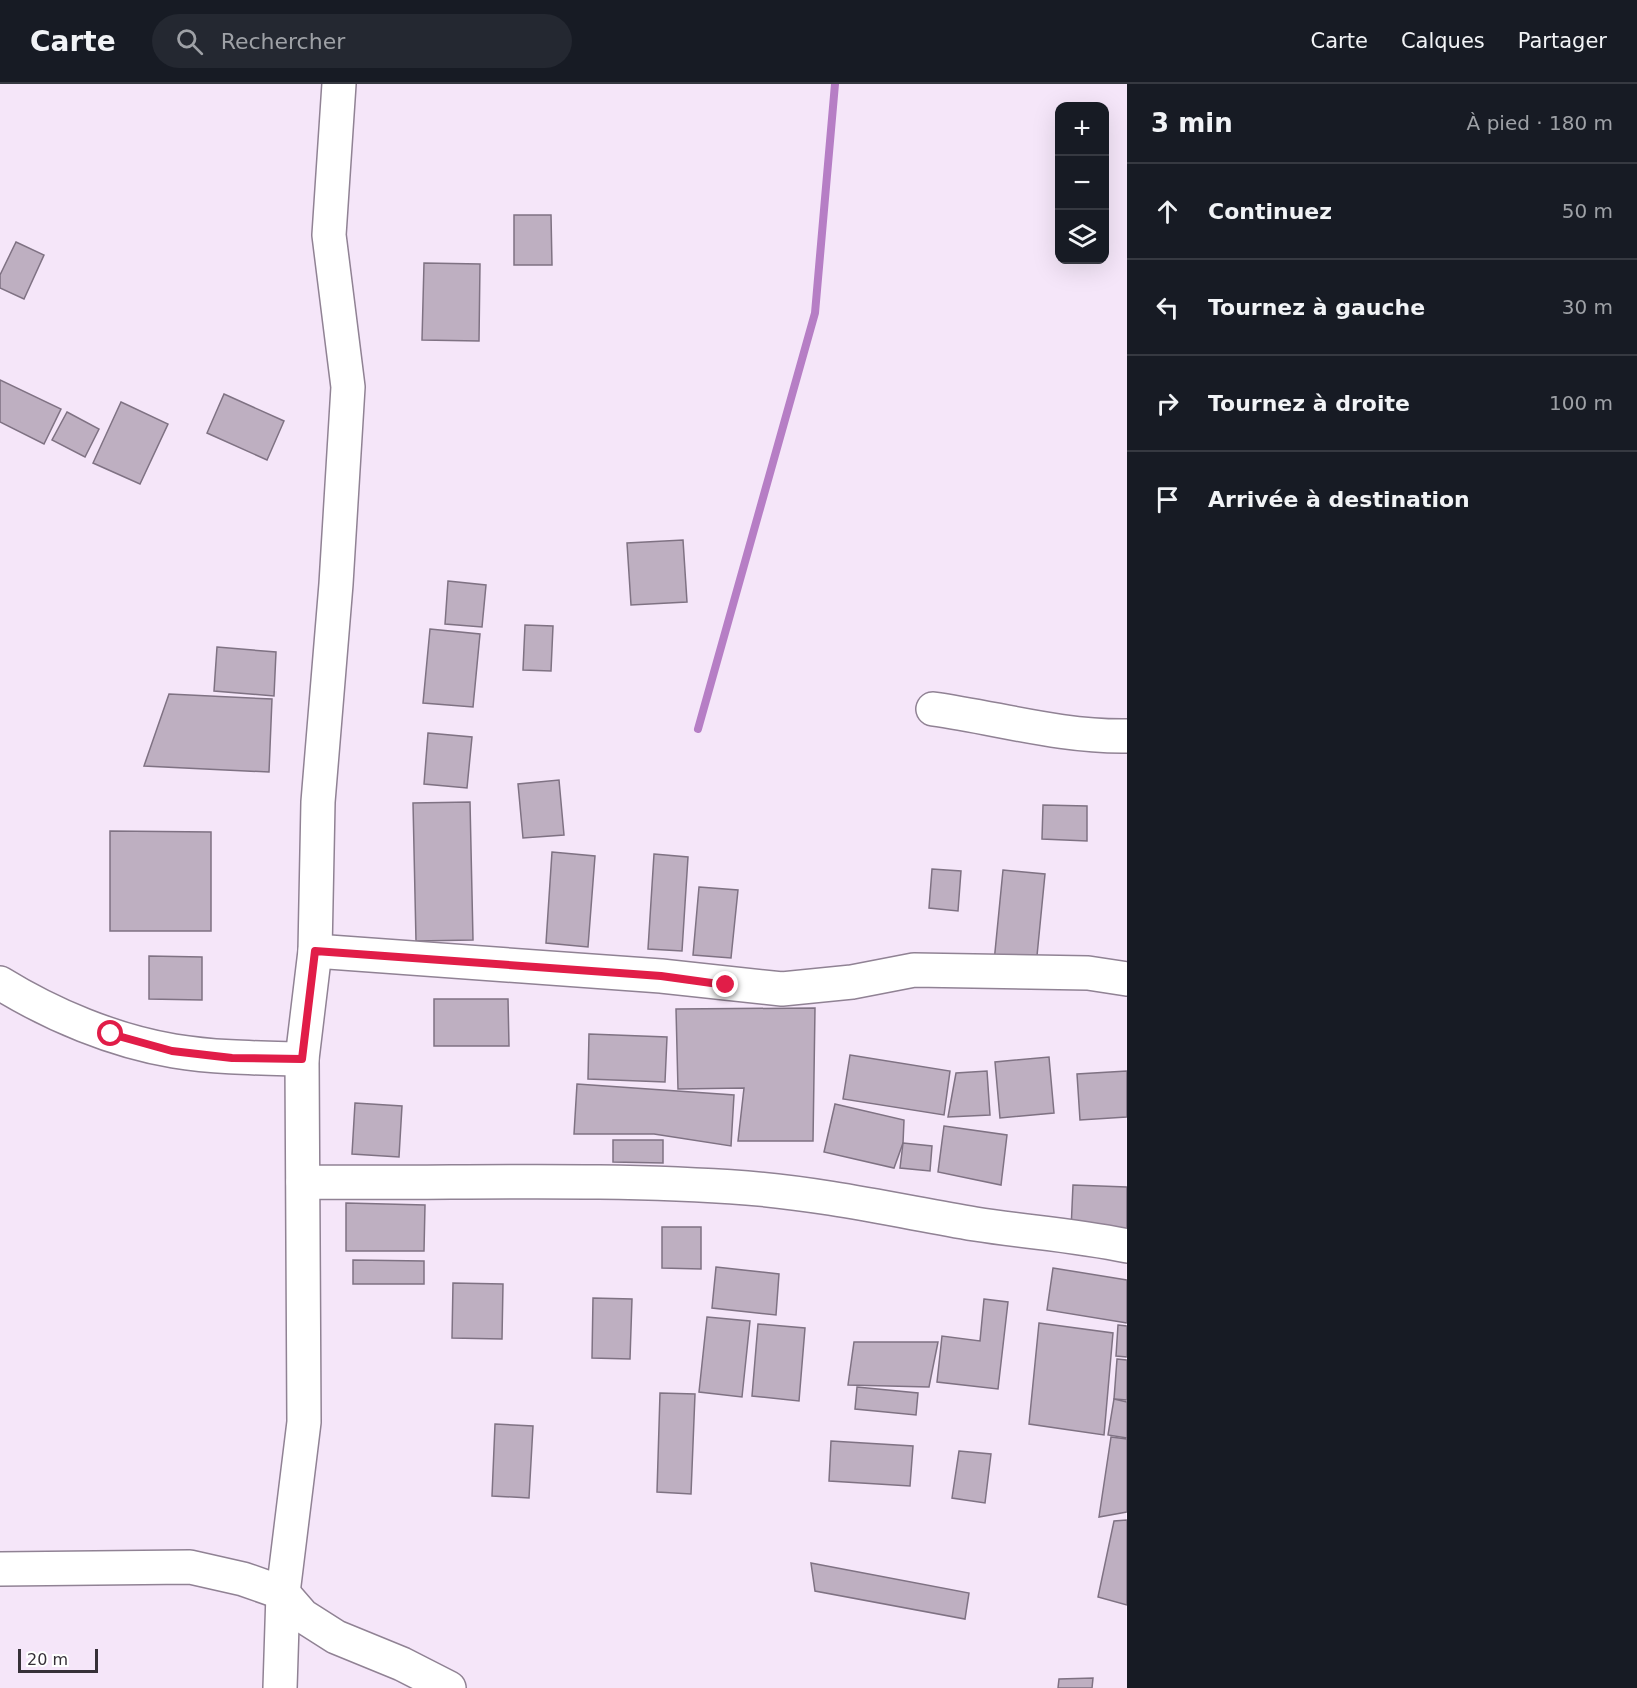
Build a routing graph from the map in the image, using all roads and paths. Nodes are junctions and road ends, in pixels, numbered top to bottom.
1 (339, 84) edge
2 (933, 710) dead end
3 (1127, 736) edge
4 (315, 951) junction
5 (1127, 979) edge
6 (0, 983) edge
7 (302, 1059) junction
8 (303, 1182) junction
9 (1127, 1246) edge
10 (0, 1569) edge
11 (283, 1593) junction
12 (280, 1688) edge
13 (449, 1688) edge

1 - 4 street
2 - 3 street
4 - 5 street
4 - 7 street
6 - 7 street
7 - 8 street
8 - 9 street
8 - 11 street
10 - 11 street
11 - 12 street
11 - 13 street

